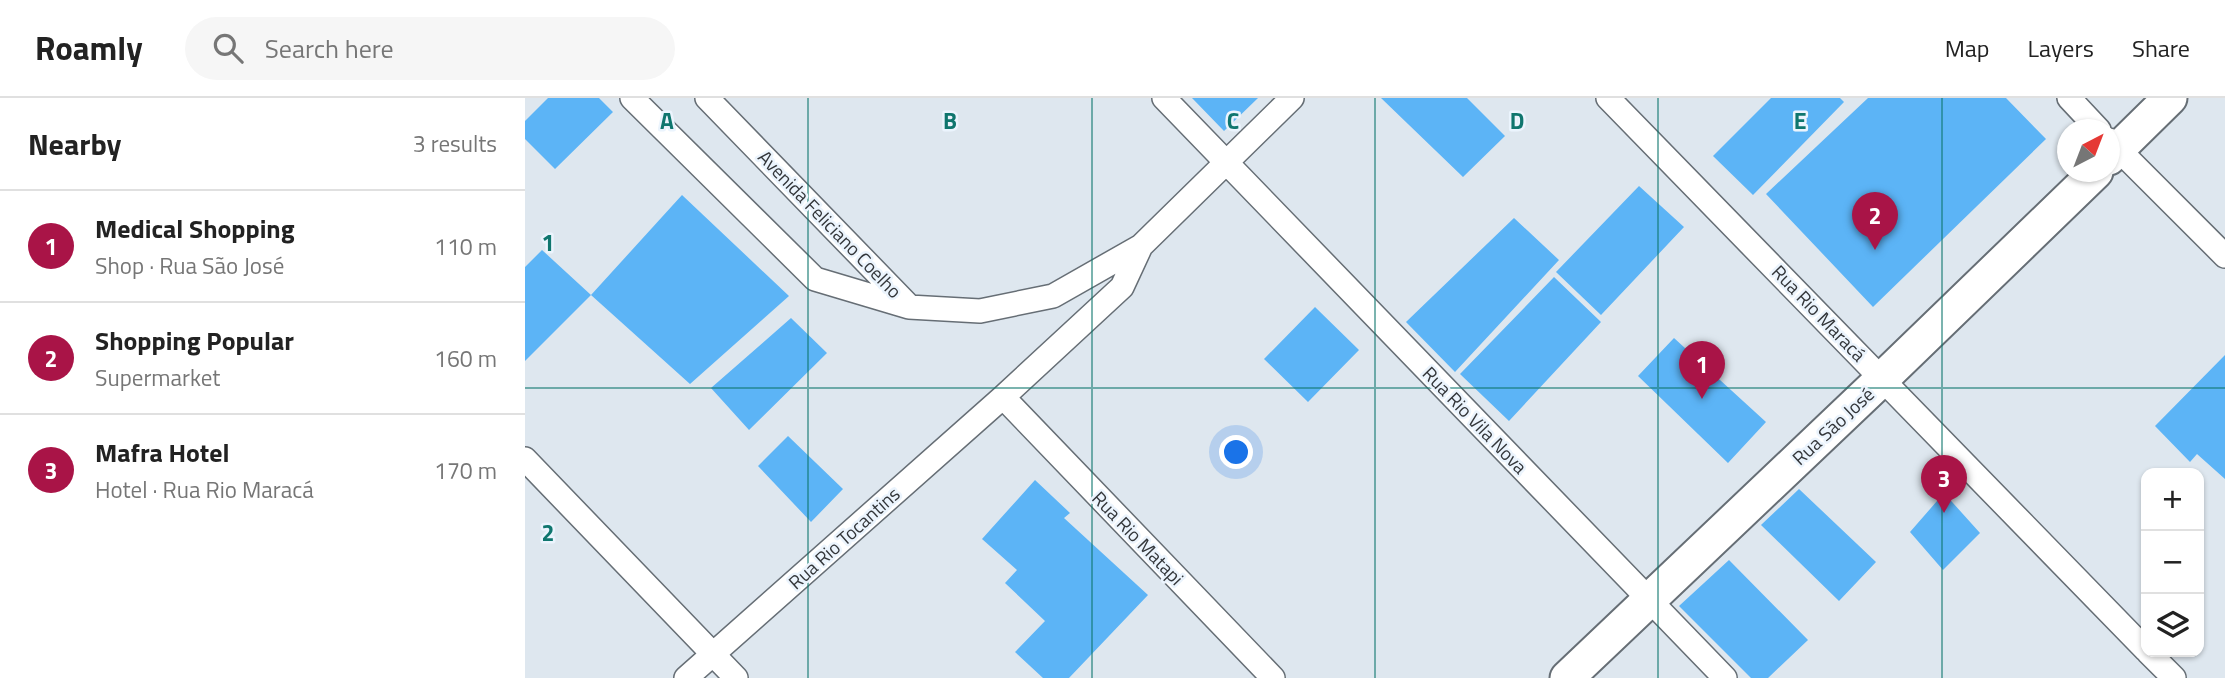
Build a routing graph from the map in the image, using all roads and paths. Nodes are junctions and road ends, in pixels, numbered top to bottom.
1 (632, 98) edge
2 (707, 98) edge
3 (1164, 98) edge
4 (1292, 98) edge
5 (1608, 98) edge
6 (2069, 98) edge
7 (2170, 98) edge
8 (2084, 119) edge
9 (2120, 139) edge
10 (1226, 162) junction
11 (2120, 162) edge
12 (2075, 182) edge
13 (1142, 246) junction
14 (2225, 256) edge
15 (909, 306) junction
16 (1884, 379) junction
17 (1003, 397) junction
18 (525, 459) edge
19 (1649, 599) junction
20 (2141, 645) edge
21 (713, 654) junction
22 (2153, 657) edge
23 (686, 678) edge
24 (736, 678) edge
25 (1273, 678) edge
26 (1567, 678) edge
27 (1725, 678) edge
28 (2174, 678) edge

1 - 15 street, Avenida Feliciano Coelho
2 - 15 street, Avenida Feliciano Coelho
3 - 10 street, Rua Rio Vila Nova
4 - 10 street
5 - 16 street, Rua Rio Maracá
6 - 8 street
7 - 9 main road, Rua São José
10 - 13 street
10 - 19 street, Rua Rio Vila Nova
11 - 14 street
12 - 16 main road, Rua São José
13 - 15 street
13 - 17 street, Rua Rio Tocantins
16 - 19 main road, Rua São José
16 - 20 street, Rua Rio Maracá
17 - 21 street, Rua Rio Tocantins
17 - 25 street, Rua Rio Matapi
18 - 21 street
19 - 26 main road, Rua São José
19 - 27 street, Rua Rio Vila Nova
21 - 23 street, Rua Rio Tocantins
21 - 24 street
22 - 28 street, Rua Rio Maracá

